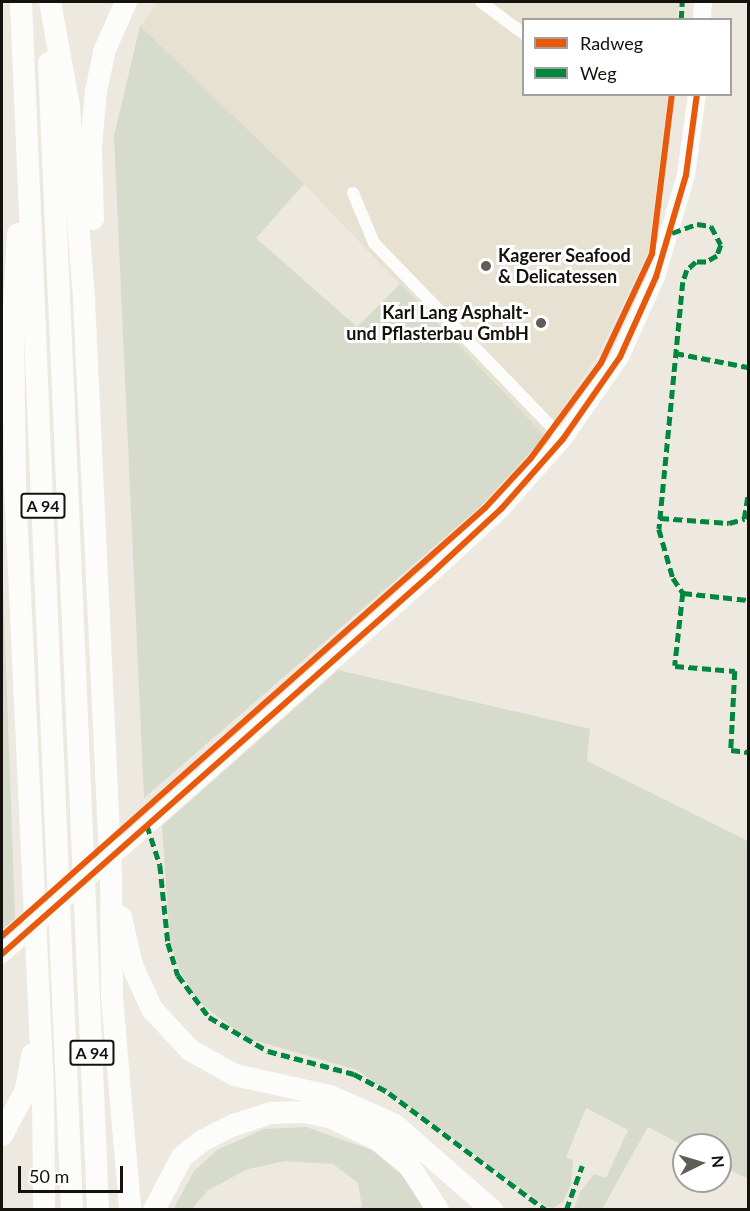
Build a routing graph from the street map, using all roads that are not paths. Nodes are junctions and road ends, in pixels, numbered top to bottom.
1 (21, 2) edge
2 (48, 2) edge
3 (126, 2) edge
4 (480, 2) edge
5 (703, 2) edge
6 (702, 18) edge
7 (522, 33) edge
8 (697, 96) edge
9 (28, 136) junction
10 (353, 193) dead end
11 (86, 359) junction
12 (563, 439) junction
13 (111, 877) junction
14 (2, 954) edge
15 (37, 994) junction
16 (2, 1135) edge
17 (44, 1209) edge
18 (72, 1209) edge
19 (98, 1209) edge
20 (130, 1209) edge
21 (154, 1209) edge
22 (438, 1209) edge
23 (492, 1209) edge

1 - 9 highway, A 94
2 - 11 highway
2 - 19 highway, A 94
3 - 11 highway
4 - 7 street
5 - 6 street
8 - 12 street
9 - 15 highway
9 - 18 highway, A 94
10 - 12 street
11 - 13 highway
12 - 14 street
13 - 20 highway
13 - 23 highway
15 - 16 highway
15 - 17 highway
21 - 22 highway

